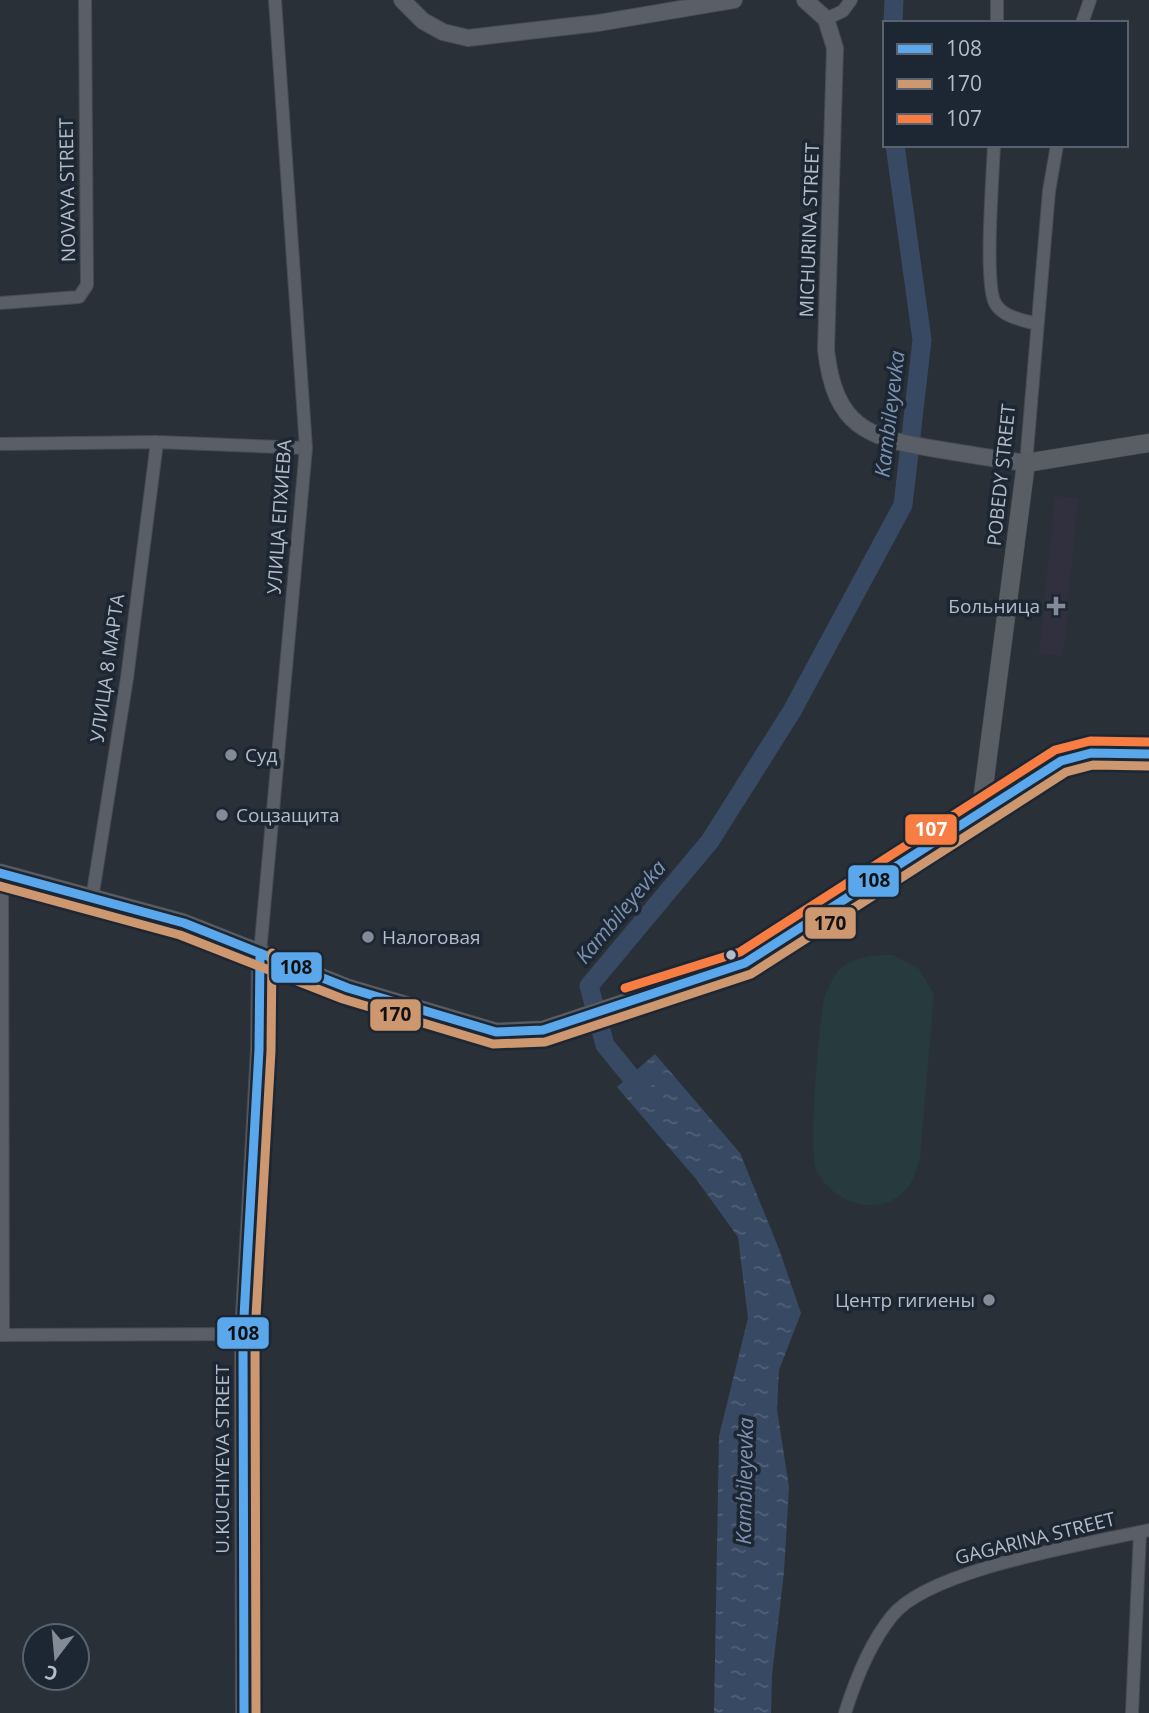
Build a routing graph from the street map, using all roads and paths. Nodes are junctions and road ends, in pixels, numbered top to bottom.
1 (85, 0) edge
2 (275, 0) edge
3 (402, 0) edge
4 (734, 0) edge
5 (805, 0) edge
6 (851, 0) edge
7 (997, 0) edge
8 (1090, 0) edge
9 (826, 19) junction
10 (997, 21) edge
11 (1083, 21) edge
12 (994, 147) edge
13 (1057, 147) edge
14 (0, 303) edge
15 (1037, 324) junction
16 (157, 442) junction
17 (1149, 443) edge
18 (0, 444) edge
19 (306, 448) junction
20 (1026, 463) junction
21 (1149, 754) edge
22 (981, 809) junction
23 (1, 874) edge
24 (92, 899) junction
25 (260, 953) junction
26 (243, 1334) junction
27 (1, 1335) edge
28 (1144, 1531) edge
29 (244, 1713) edge
30 (845, 1713) edge
31 (1132, 1713) edge

1 - 14 street, NOVAYA STREET
2 - 19 street, УЛИЦА ЕПХИЕВА
3 - 4 street
5 - 9 street
6 - 9 street
7 - 10 street
8 - 11 street
9 - 20 street, MICHURINA STREET
12 - 15 street
13 - 15 street, POBEDY STREET
15 - 20 street, POBEDY STREET
16 - 18 street
16 - 19 street
16 - 24 street, УЛИЦА 8 МАРТА
17 - 20 main road
19 - 25 street, УЛИЦА ЕПХИЕВА
20 - 22 main road, POBEDY STREET
21 - 22 main road
22 - 25 main road
23 - 24 main road
23 - 27 street
24 - 25 main road
25 - 26 street, U.KUCHIYEVA STREET
26 - 27 street
26 - 29 street, U.KUCHIYEVA STREET
28 - 30 street, GAGARINA STREET
28 - 31 street

